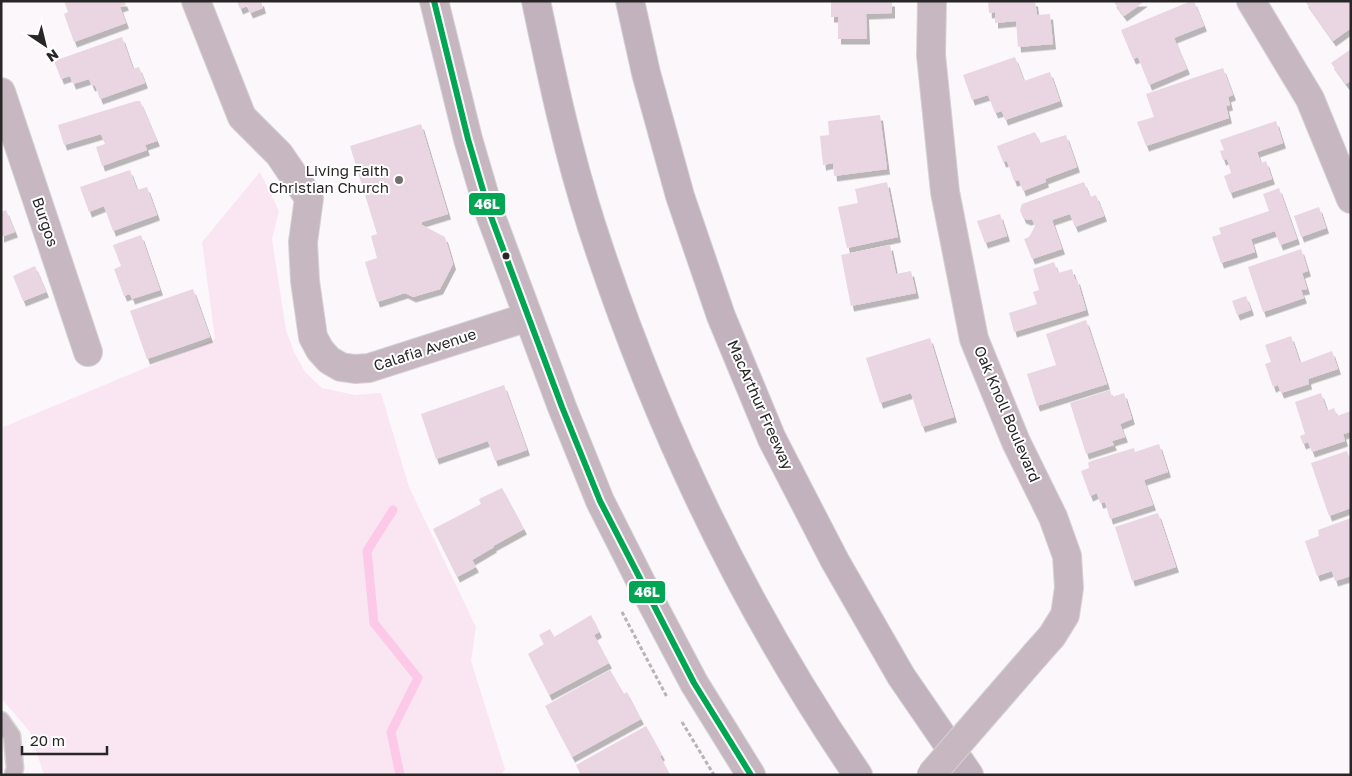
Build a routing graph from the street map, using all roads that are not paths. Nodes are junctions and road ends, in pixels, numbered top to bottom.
1 (196, 1) edge
2 (434, 1) edge
3 (536, 1) edge
4 (630, 1) edge
5 (932, 1) edge
6 (1251, 1) edge
7 (1, 92) edge
8 (1351, 199) edge
9 (528, 317) junction
10 (88, 352) dead end
11 (1, 720) edge
12 (13, 775) edge
13 (751, 775) edge
14 (858, 775) edge
15 (931, 775) edge
16 (968, 775) edge

1 - 9 street, Calafia Avenue
2 - 9 street
3 - 14 highway
4 - 16 highway, MacArthur Freeway
5 - 15 street, Oak Knoll Boulevard, bridge
6 - 8 street
7 - 10 street, Burgos
9 - 13 street
11 - 12 lane

